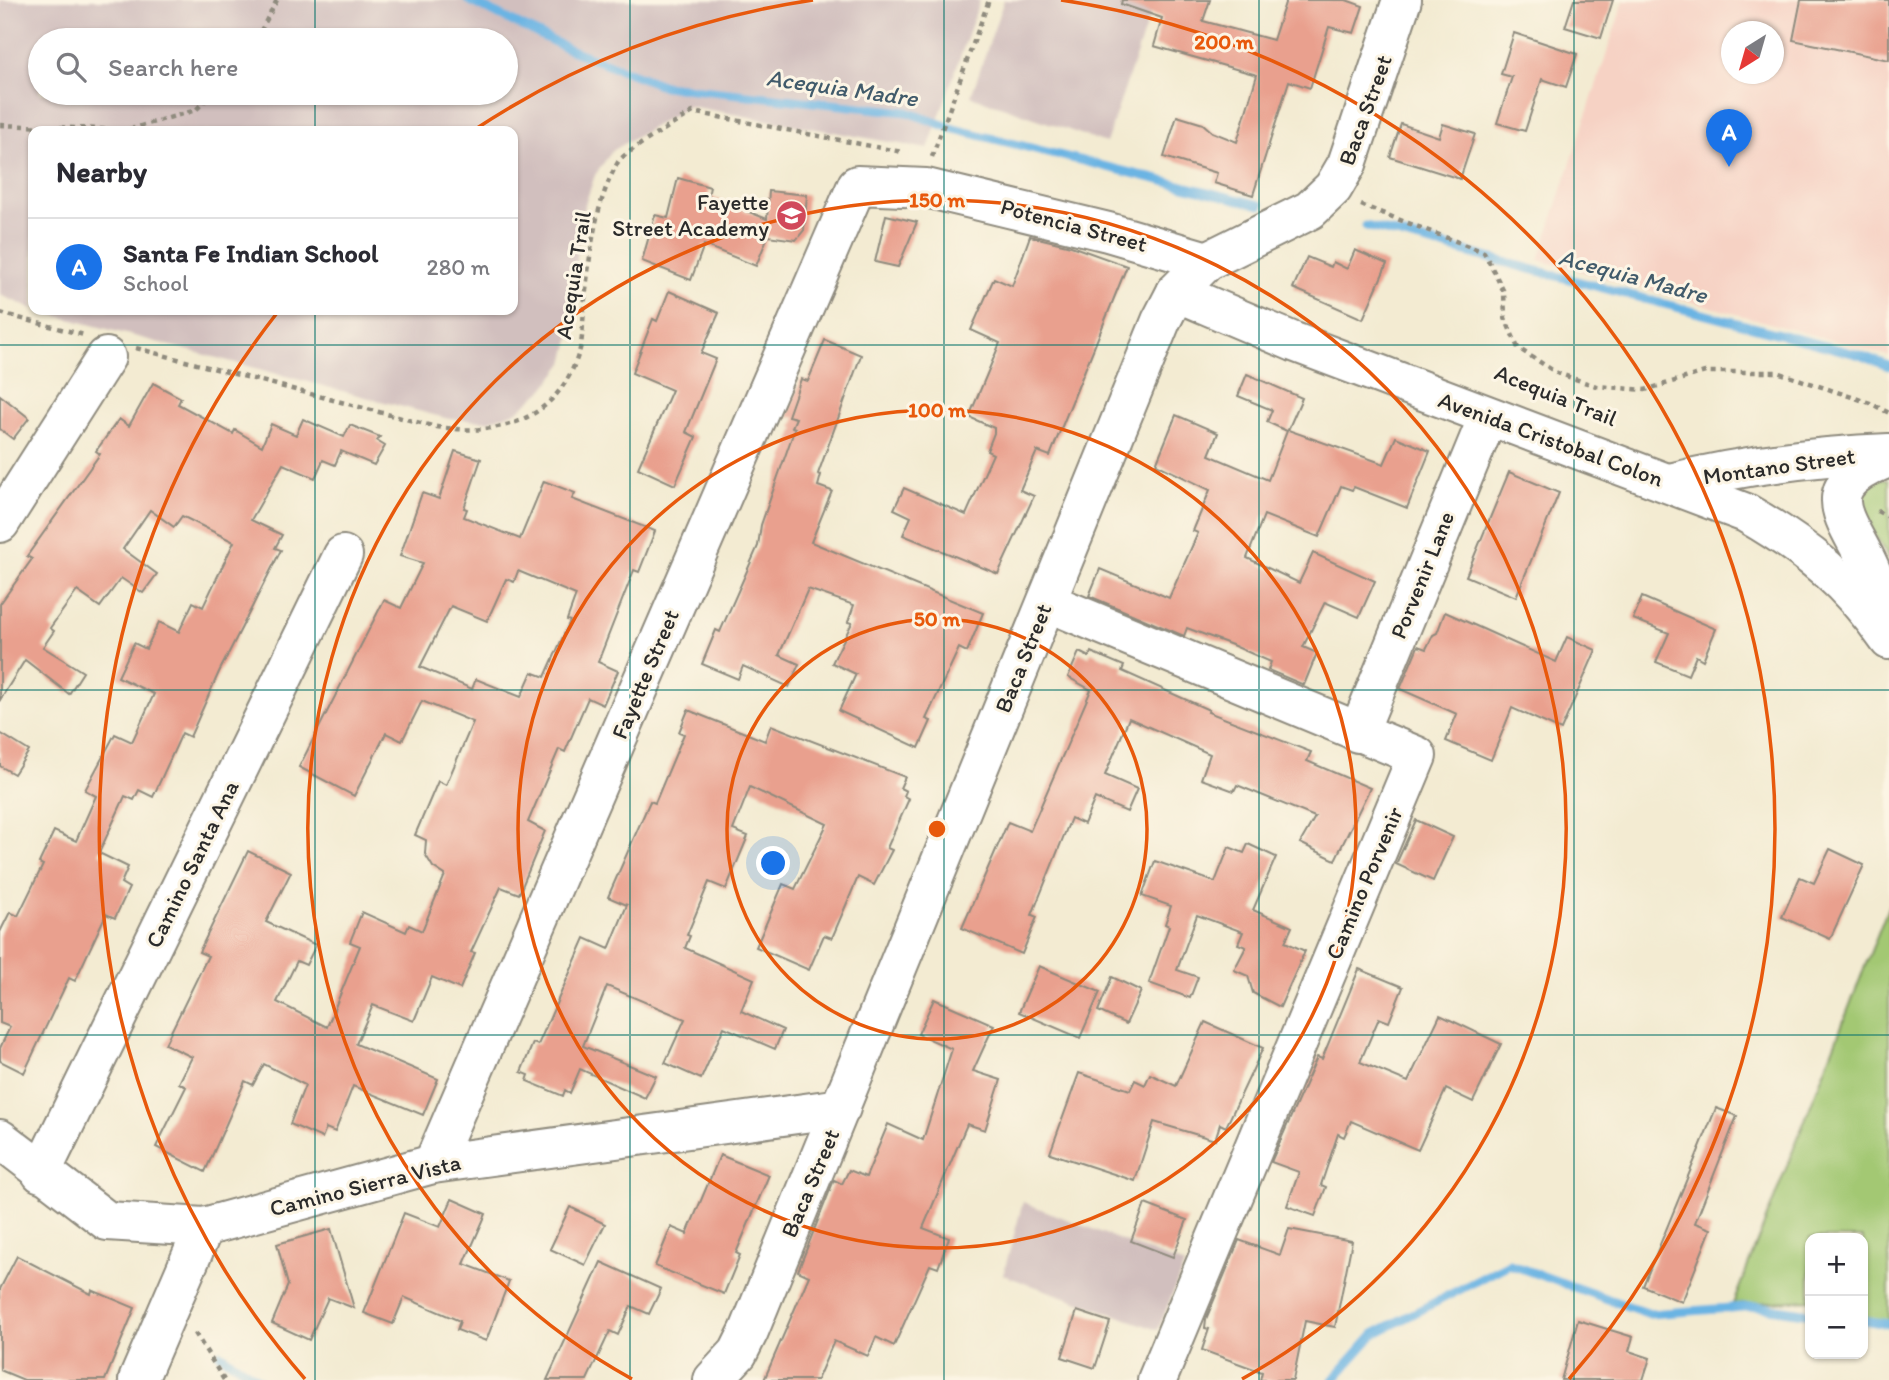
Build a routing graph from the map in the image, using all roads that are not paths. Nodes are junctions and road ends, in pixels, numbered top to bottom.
1 (1402, 0) edge
2 (858, 185) joint
3 (1222, 254) junction
4 (1176, 292) junction
5 (112, 347) road end
6 (1488, 417) junction
7 (1889, 456) edge
8 (1670, 483) junction
9 (0, 523) edge
10 (343, 555) dead end
11 (1046, 603) junction
12 (1889, 627) edge
13 (1889, 640) edge
14 (1358, 733) junction
15 (841, 1108) junction
16 (0, 1139) edge
17 (433, 1164) junction
18 (41, 1173) junction
19 (204, 1227) junction
20 (138, 1380) edge
21 (713, 1380) edge
22 (1157, 1380) edge

1 - 3 street, Baca Street
2 - 3 street, Potencia Street
2 - 17 street, Fayette Street
3 - 4 street, Baca Street
4 - 6 street, Avenida Cristobal Colon
4 - 11 street, Baca Street
5 - 9 street
6 - 8 street, Avenida Cristobal Colon
6 - 14 street, Porvenir Lane
7 - 8 street, Montano Street
7 - 12 street
8 - 13 street, Avenida Cristobal Colon
10 - 18 street, Camino Santa Ana
11 - 14 street, Camino Porvenir
11 - 15 street, Baca Street
14 - 22 street, Camino Porvenir
15 - 17 street, Camino Sierra Vista
15 - 21 street, Baca Street
16 - 18 street, Camino Sierra Vista
17 - 19 street, Camino Sierra Vista
18 - 19 street, Camino Sierra Vista
19 - 20 street

